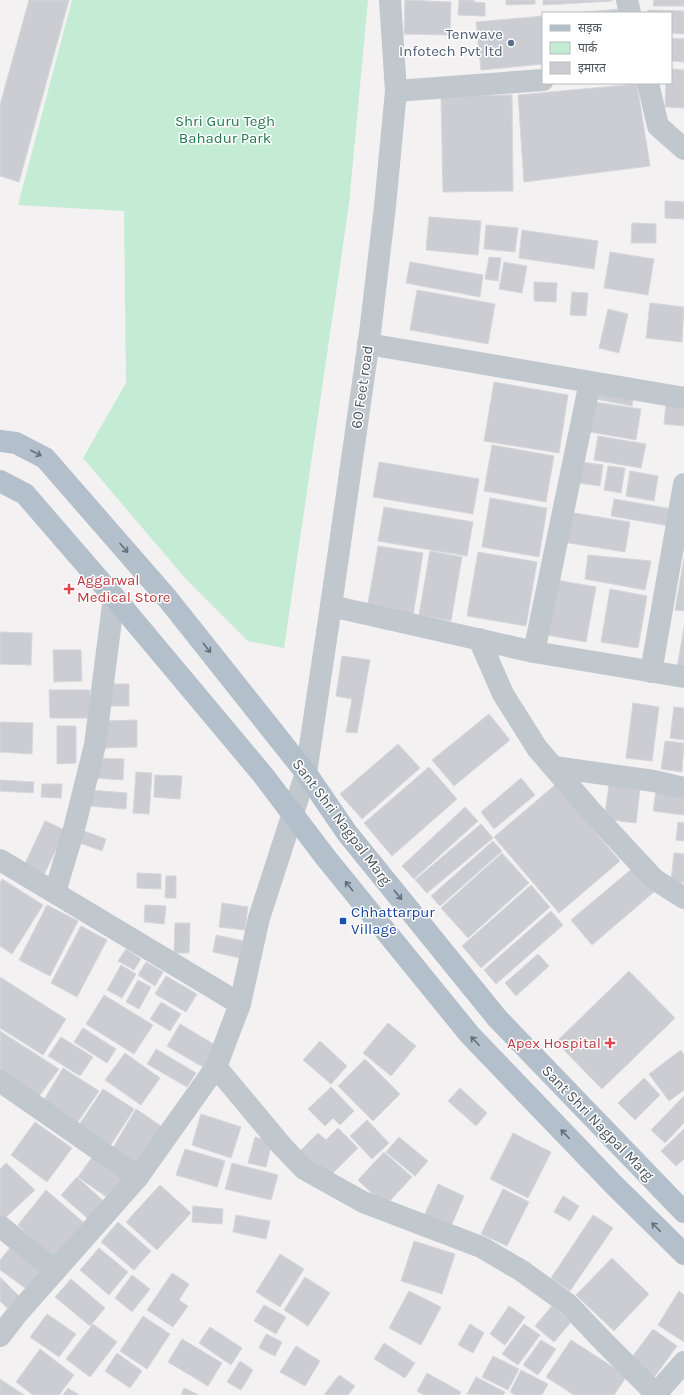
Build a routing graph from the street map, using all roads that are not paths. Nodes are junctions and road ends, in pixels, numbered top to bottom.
1 (390, 0) edge
2 (627, 0) edge
3 (630, 12) edge
4 (542, 80) edge
5 (648, 84) edge
6 (396, 91) junction
7 (684, 149) edge
8 (368, 344) junction
9 (590, 382) junction
10 (684, 398) edge
11 (0, 441) edge
12 (0, 481) edge
13 (684, 484) edge
14 (114, 597) junction
15 (331, 606) junction
16 (479, 639) junction
17 (534, 652) junction
18 (651, 672) junction
19 (684, 677) edge
20 (554, 767) junction
21 (306, 773) junction
22 (684, 788) edge
23 (292, 814) junction
24 (0, 860) edge
25 (55, 892) junction
26 (684, 898) edge
27 (240, 1004) junction
28 (216, 1067) junction
29 (0, 1081) edge
30 (138, 1177) junction
31 (684, 1212) edge
32 (0, 1226) edge
33 (684, 1254) edge
34 (55, 1271) junction
35 (0, 1336) edge
36 (684, 1362) edge
37 (656, 1394) edge

1 - 6 street, 60 Feet road
2 - 3 street
4 - 6 street
5 - 7 street
6 - 8 street, 60 Feet road
8 - 9 street
8 - 15 street, 60 Feet road
9 - 10 street
9 - 17 street
11 -> 21 main road, Sant Shri Nagpal Marg
12 - 14 main road, Sant Shri Nagpal Marg
13 - 18 street
14 - 23 main road, Sant Shri Nagpal Marg
14 - 25 street
15 - 16 street
15 - 21 street, 60 Feet road
16 - 17 street
16 - 20 street
17 - 18 street
18 - 19 street
20 - 22 street
20 - 26 street
21 - 23 street, 60 Feet road
21 -> 31 main road, Sant Shri Nagpal Marg
23 - 27 street, 60 Feet road
33 -> 23 main road, Sant Shri Nagpal Marg
24 - 25 street
25 - 27 street
27 - 28 street, 60 Feet road
28 - 30 street, 60 Feet road
28 - 37 street
29 - 30 street
30 - 34 street, 60 Feet road
32 - 34 street
34 - 35 street, 60 Feet road
36 - 37 street

